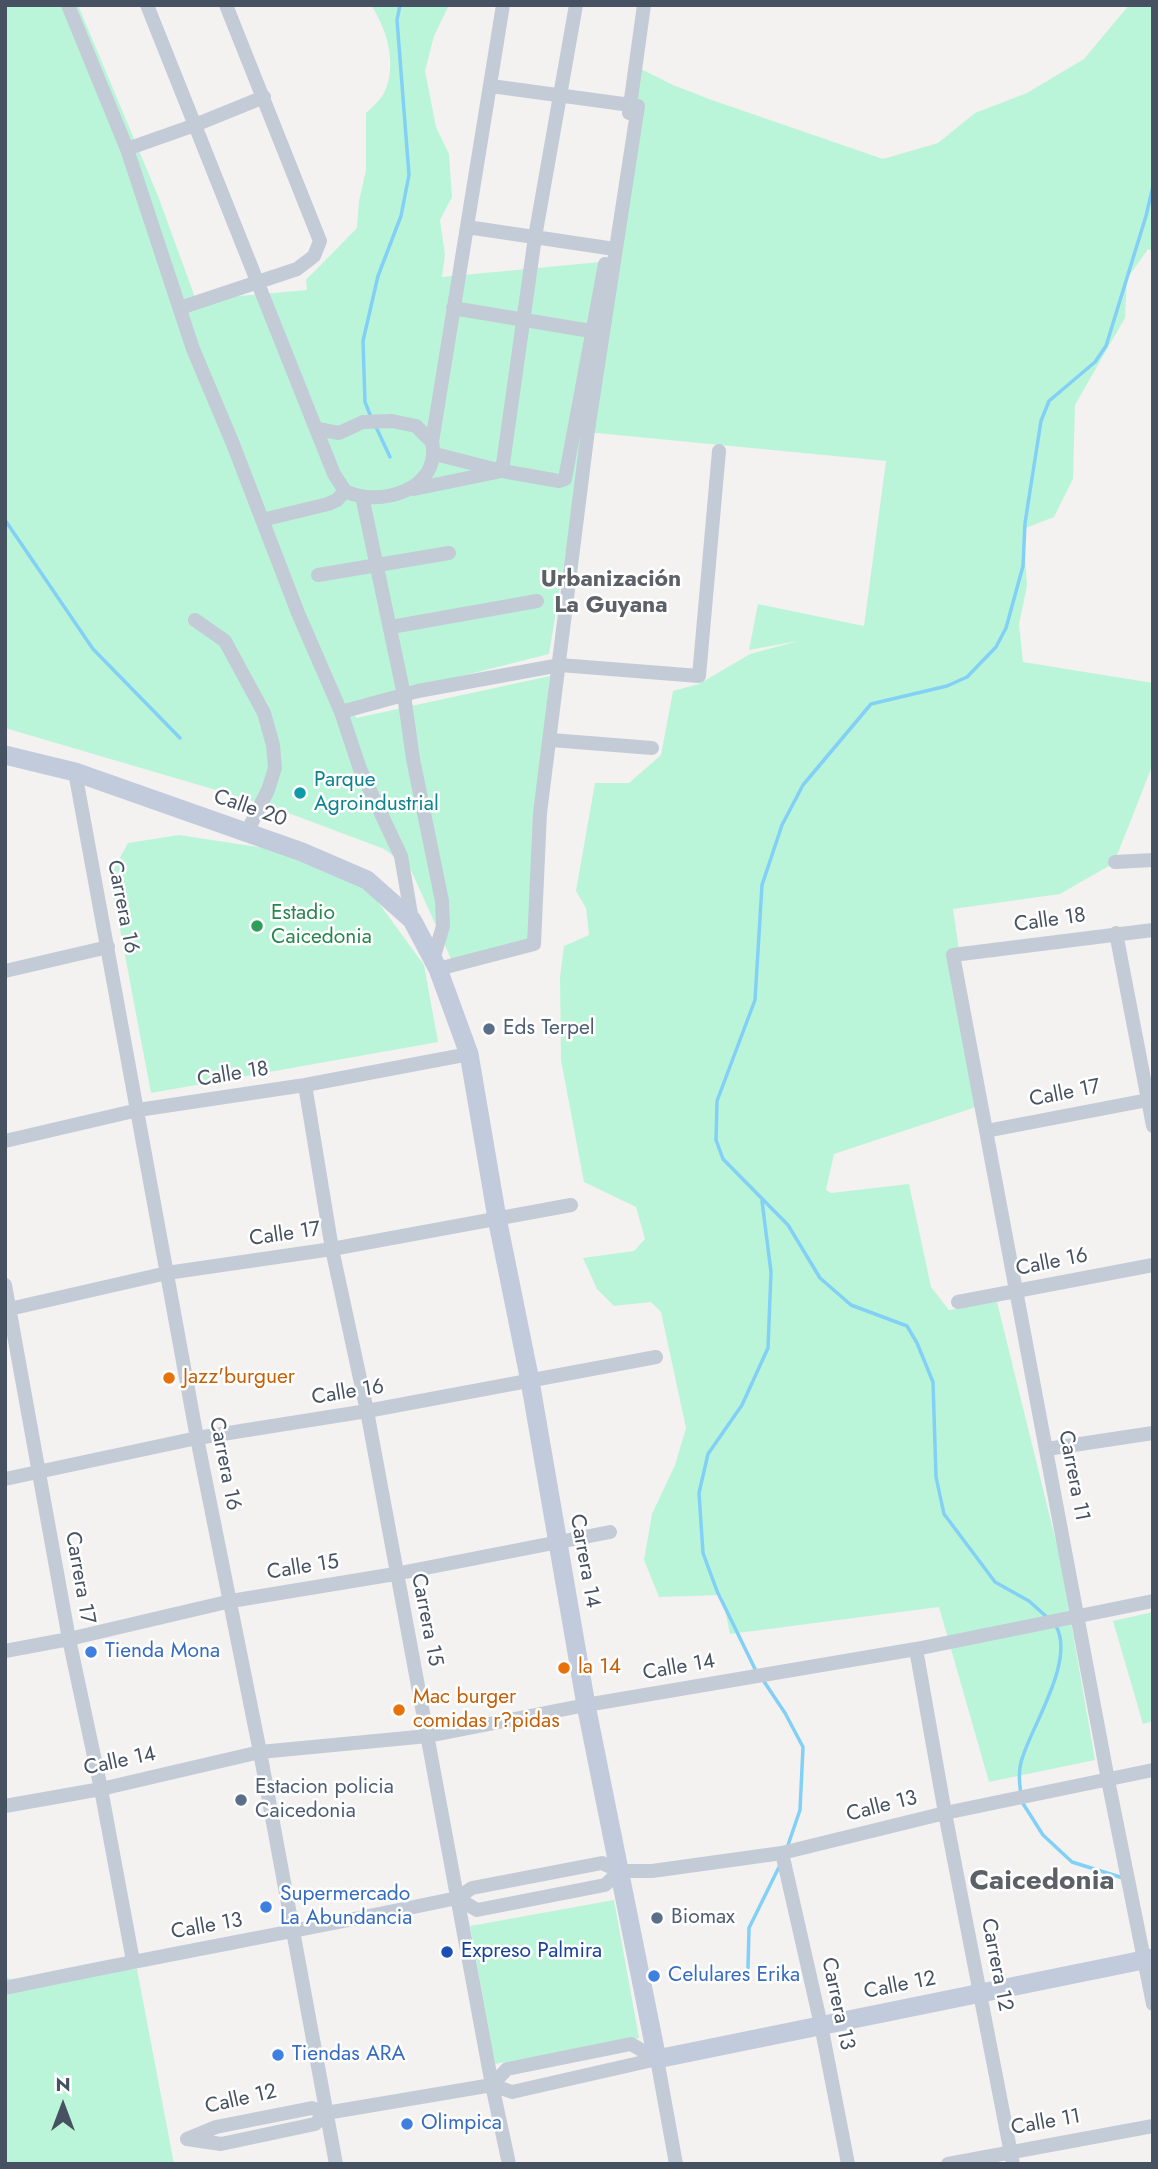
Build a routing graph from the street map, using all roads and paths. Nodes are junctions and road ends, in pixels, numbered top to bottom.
1 (68, 5) edge
2 (147, 5) edge
3 (226, 5) edge
4 (503, 5) edge
5 (576, 5) edge
6 (644, 5) edge
7 (491, 86) junction
8 (561, 95) junction
9 (264, 97) junction
10 (630, 105) junction
11 (195, 125) junction
12 (127, 149) junction
13 (467, 227) junction
14 (535, 237) junction
15 (608, 248) junction
16 (258, 281) junction
17 (180, 308) junction
18 (453, 308) junction
19 (523, 319) junction
20 (592, 331) junction
21 (436, 417) junction
22 (416, 426) junction
23 (318, 429) junction
24 (339, 433) junction
25 (434, 448) junction
26 (719, 451) dead end
27 (328, 457) junction
28 (502, 471) junction
29 (410, 489) junction
30 (345, 491) junction
31 (362, 496) junction
32 (262, 520) junction
33 (449, 553) dead end
34 (378, 565) junction
35 (318, 575) dead end
36 (537, 601) dead end
37 (195, 620) dead end
38 (391, 627) junction
39 (560, 665) junction
40 (404, 695) junction
41 (341, 712) junction
42 (551, 740) junction
43 (652, 748) dead end
44 (5, 755) edge
45 (75, 772) junction
46 (247, 832) junction
47 (1153, 860) edge
48 (1115, 862) dead end
49 (412, 920) junction
50 (1153, 930) edge
51 (1116, 933) junction
52 (108, 947) junction
53 (953, 955) joint
54 (435, 965) junction
55 (5, 971) edge
56 (469, 1054) junction
57 (305, 1085) junction
58 (1150, 1100) edge
59 (138, 1110) junction
60 (1153, 1126) edge
61 (986, 1131) junction
62 (5, 1141) edge
63 (571, 1205) dead end
64 (497, 1217) junction
65 (332, 1249) junction
66 (1153, 1265) edge
67 (167, 1273) junction
68 (5, 1285) edge
69 (1017, 1291) junction
70 (958, 1302) dead end
71 (7, 1309) edge
72 (656, 1357) dead end
73 (530, 1381) junction
74 (367, 1412) junction
75 (1153, 1433) edge
76 (197, 1438) junction
77 (1047, 1449) junction
78 (39, 1473) junction
79 (5, 1479) edge
80 (610, 1532) dead end
81 (558, 1542) junction
82 (396, 1574) junction
83 (231, 1601) junction
84 (1153, 1601) edge
85 (1079, 1616) junction
86 (69, 1639) junction
87 (916, 1649) junction
88 (5, 1651) edge
89 (586, 1705) junction
90 (428, 1736) junction
91 (260, 1752) junction
92 (1153, 1770) edge
93 (1108, 1780) junction
94 (101, 1789) junction
95 (5, 1806) edge
96 (944, 1813) junction
97 (782, 1853) junction
98 (620, 1871) junction
99 (457, 1898) junction
100 (292, 1933) junction
101 (1148, 1959) edge
102 (133, 1961) junction
103 (5, 1988) edge
104 (980, 1993) junction
105 (1153, 2004) edge
106 (821, 2025) junction
107 (657, 2059) junction
108 (492, 2084) junction
109 (326, 2113) junction
110 (1153, 2126) edge
111 (1011, 2157) edge
112 (336, 2164) edge
113 (509, 2164) edge
114 (676, 2164) edge
115 (848, 2164) edge
116 (948, 2164) edge

1 - 12 street
2 - 11 street
3 - 9 street
4 - 7 street
5 - 8 street
6 - 10 street
7 - 8 street
7 - 13 street
8 - 10 street
8 - 14 street
9 - 11 street
9 - 16 street
10 - 15 street
10 - 39 street
11 - 12 street
11 - 16 street
12 - 17 street
13 - 14 street
13 - 18 street
14 - 15 street
14 - 19 street
15 - 20 street
16 - 17 street
16 - 23 street
17 - 32 street
18 - 19 street
18 - 21 street
19 - 20 street
19 - 28 street
20 - 28 street
21 - 22 street
21 - 25 street
22 - 24 street
22 - 25 street
23 - 24 street
23 - 27 street
24 - 27 street
25 - 28 street
25 - 29 street
26 - 39 street
27 - 30 street
28 - 29 street
29 - 31 street
30 - 31 street
30 - 32 street
31 - 34 street
32 - 41 street
33 - 34 street
34 - 35 street
34 - 38 street
36 - 38 street
37 - 46 street
38 - 40 street
39 - 40 street
39 - 42 street
40 - 41 street
40 - 54 street
41 - 49 street
42 - 43 street
42 - 54 street
44 - 45 main road, Calle 20
45 - 46 main road, Calle 20
45 - 52 street, Carrera 16
46 - 49 main road, Calle 20
47 - 48 street
49 - 54 main road, Calle 20
50 - 51 street, Calle 18
51 - 53 street, Calle 18
51 - 58 street
52 - 55 street
52 - 59 street, Carrera 16
53 - 61 street, Carrera 11
54 - 56 main road, Carrera 14
56 - 57 street, Calle 18
56 - 64 main road, Carrera 14
57 - 59 street, Calle 18
57 - 65 street, Carrera 15
58 - 60 street
58 - 61 street, Calle 17
59 - 62 street, Calle 18
59 - 67 street, Carrera 16
61 - 69 street, Carrera 11
63 - 64 street, Calle 17
64 - 65 street, Calle 17
64 - 73 main road, Carrera 14
65 - 67 street, Calle 17
65 - 74 street, Carrera 15
66 - 69 street, Calle 16
67 - 71 street, Calle 17
67 - 76 street, Carrera 16
68 - 71 street, Carrera 17
69 - 70 street, Calle 16
69 - 77 street, Carrera 11
71 - 78 street, Carrera 17
72 - 73 street, Calle 16
73 - 74 street, Calle 16
73 - 81 main road, Carrera 14
74 - 76 street, Calle 16
74 - 82 street, Carrera 15
75 - 77 street
76 - 78 street, Calle 16
76 - 83 street, Carrera 16
77 - 85 street, Carrera 11
78 - 79 street, Calle 16
78 - 86 street, Carrera 17
80 - 81 street, Calle 15
81 - 82 street, Calle 15
81 - 89 main road, Carrera 14
82 - 83 street, Calle 15
82 - 90 street, Carrera 15
83 - 86 street, Calle 15
83 - 91 street, Carrera 16
84 - 85 street, Calle 14
85 - 87 street, Calle 14
85 - 93 street, Carrera 11
86 - 88 street, Calle 15
86 - 94 street, Carrera 17
87 - 89 street, Calle 14
87 - 96 street, Carrera 12
89 - 90 street, Calle 14
89 - 98 main road, Carrera 14
90 - 91 street, Calle 14
90 - 99 street, Carrera 15
91 - 94 street, Calle 14
91 - 100 street, Carrera 16
92 - 93 street, Calle 13
93 - 96 street, Calle 13
93 - 101 street, Carrera 11
94 - 95 street, Calle 14
94 - 102 street, Carrera 17
96 - 97 street, Calle 13
96 - 104 street, Carrera 12
97 - 98 street, Calle 13
97 - 106 street, Carrera 13
98 - 99 street, Calle 13
98 - 99 street, Calle 13
98 - 107 main road, Carrera 14
99 - 100 street, Calle 13
99 - 108 street, Carrera 15
100 - 102 street, Calle 13
100 - 109 street, Carrera 16
101 - 104 main road, Calle 12
101 - 105 street, Carrera 11
102 - 103 street, Calle 13
104 - 106 main road, Calle 12
104 - 111 street, Carrera 12
106 - 107 main road, Calle 12
106 - 115 street, Carrera 13
107 - 108 street, Calle 12
107 - 108 street, Calle 12
107 - 114 street, Carrera 14
108 - 109 street, Calle 12
108 - 113 street, Carrera 15
109 - 109 street, Calle 12
109 - 112 street, Carrera 16
110 - 111 street, Calle 11
111 - 116 street, Calle 11

